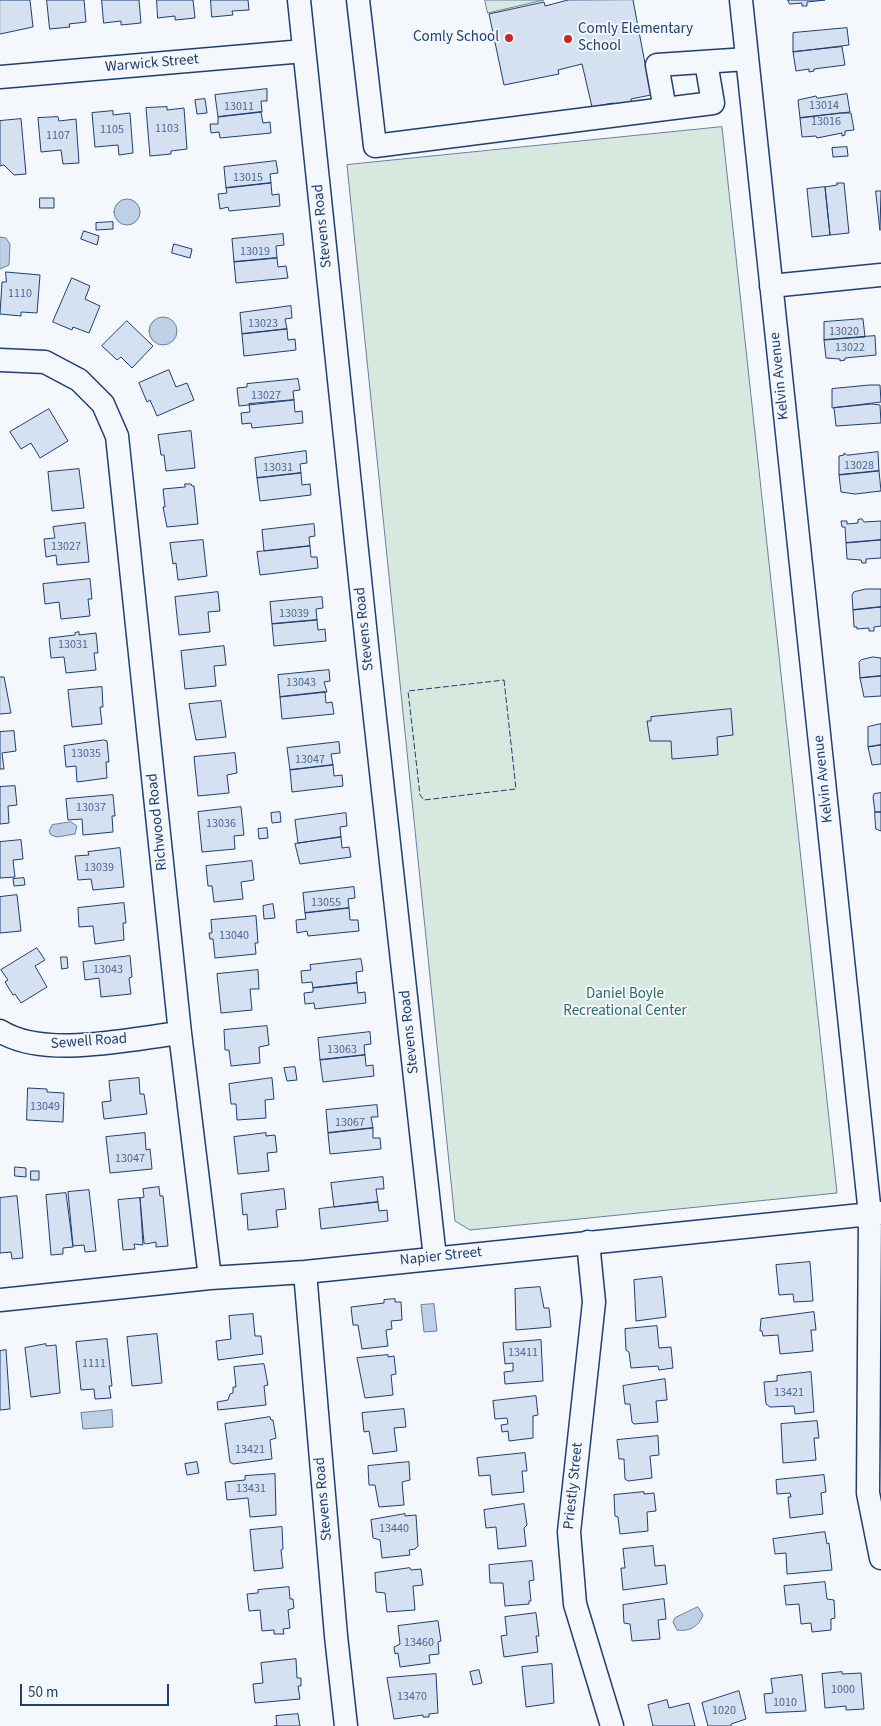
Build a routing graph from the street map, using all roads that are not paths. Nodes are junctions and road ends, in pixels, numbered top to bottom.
1 (299, 0) edge
2 (358, 0) edge
3 (741, 0) edge
4 (304, 51) junction
5 (747, 59) junction
6 (706, 62) junction
7 (0, 76) edge
8 (665, 109) junction
9 (881, 275) edge
10 (771, 286) junction
11 (0, 360) edge
12 (0, 1031) edge
13 (180, 1033) junction
14 (876, 1214) edge
15 (588, 1242) junction
16 (435, 1258) junction
17 (305, 1272) junction
18 (210, 1278) junction
19 (0, 1300) edge
20 (881, 1558) edge
21 (346, 1726) edge
22 (612, 1726) edge

1 - 4 street, Stevens Road
2 - 8 street
3 - 5 street, Kelvin Avenue
4 - 7 street, Warwick Street
4 - 16 street, Stevens Road
5 - 6 street
5 - 10 street, Kelvin Avenue
6 - 8 street
6 - 8 street
9 - 10 street
10 - 14 street, Kelvin Avenue
11 - 13 street, Richwood Road
12 - 13 street, Sewell Road
13 - 18 street, Richwood Road
14 - 15 street, Napier Street
14 - 20 street, Kelvin Avenue
15 - 16 street, Napier Street
15 - 22 street, Priestly Street
16 - 17 street, Napier Street
17 - 18 street, Napier Street
17 - 21 street, Stevens Road
18 - 19 street, Napier Street

